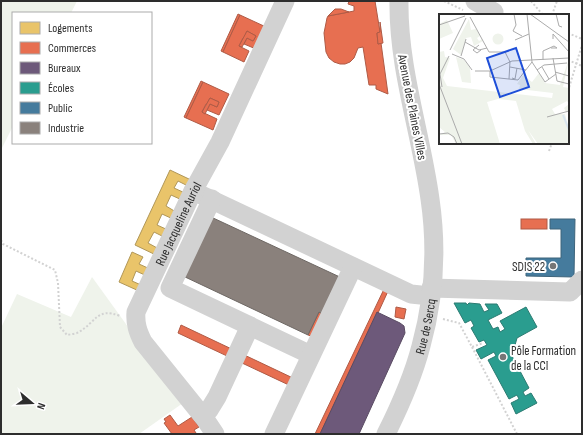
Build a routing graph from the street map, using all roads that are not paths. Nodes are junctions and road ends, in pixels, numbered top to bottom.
1 (285, 1) edge
2 (399, 1) edge
3 (470, 6) edge
4 (494, 12) dead end
5 (193, 191) junction
6 (212, 199) junction
7 (432, 213) joint
8 (353, 267) junction
9 (582, 280) edge
10 (431, 292) junction
11 (250, 326) junction
12 (311, 355) junction
13 (202, 416) junction
14 (215, 434) edge
15 (274, 434) edge
16 (386, 434) edge

1 - 5 street, Rue Jacqueline Auriol
2 - 7 street, Avenue des Plaines Villes
3 - 4 street
5 - 6 street
5 - 13 street, Rue Jacqueline Auriol
6 - 8 street
6 - 11 street
7 - 10 street, Rue de Sercq
8 - 10 street
8 - 12 street
9 - 10 street
10 - 16 street, Rue de Sercq
11 - 12 street
11 - 13 street
12 - 15 street
13 - 14 street

